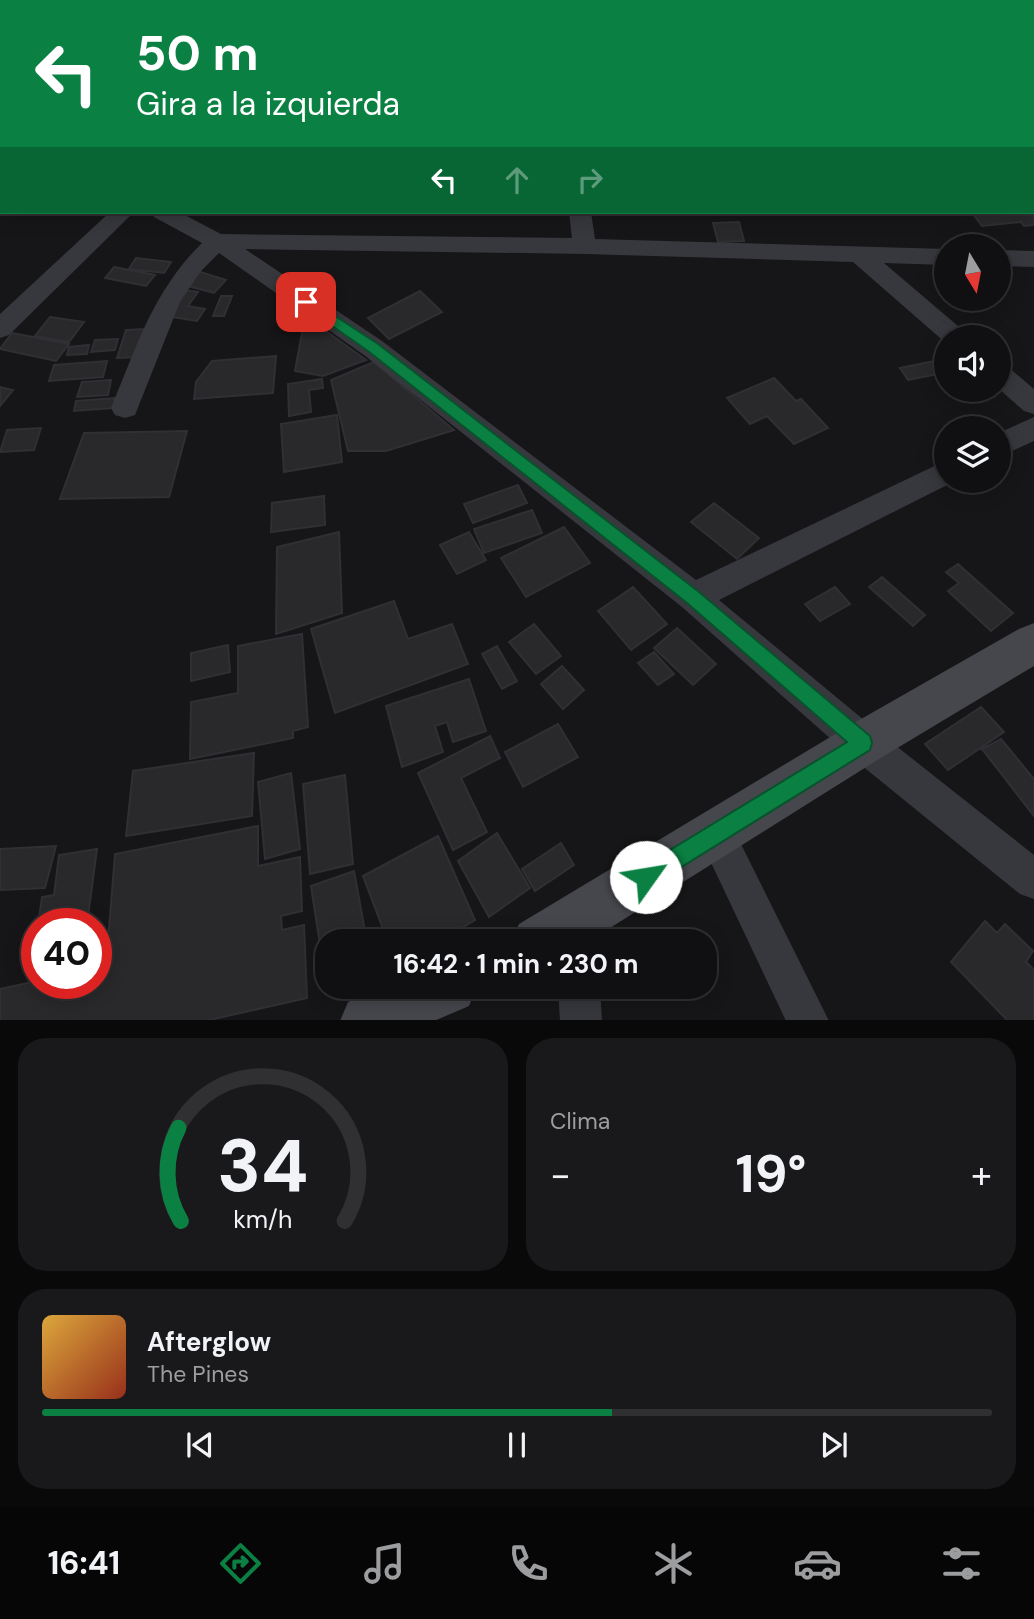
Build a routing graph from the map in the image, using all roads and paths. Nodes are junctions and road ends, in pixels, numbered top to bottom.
1 (121, 214) edge
2 (166, 214) edge
3 (580, 214) edge
4 (217, 241) junction
5 (585, 246) junction
6 (859, 254) junction
7 (934, 257) edge
8 (1012, 258) edge
9 (1034, 259) edge
10 (941, 325) edge
11 (0, 329) edge
12 (1011, 384) edge
13 (1034, 404) edge
14 (125, 408) dead end
15 (1034, 428) edge
16 (1011, 440) edge
17 (934, 478) edge
18 (693, 597) junction
19 (1034, 643) edge
20 (863, 743) junction
21 (716, 833) junction
22 (1034, 880) edge
23 (572, 929) edge
24 (420, 999) edge
25 (580, 999) edge
26 (368, 1020) edge
27 (581, 1020) edge
28 (808, 1020) edge

1 - 11 street
2 - 4 street
3 - 5 street
4 - 5 street
4 - 14 street
4 - 18 street
5 - 6 street
6 - 7 street
6 - 10 street
8 - 9 street
12 - 13 street
15 - 16 street
17 - 18 street
18 - 20 street
19 - 20 street
20 - 21 street
20 - 22 street
21 - 23 street
21 - 28 street
24 - 26 street
25 - 27 street

